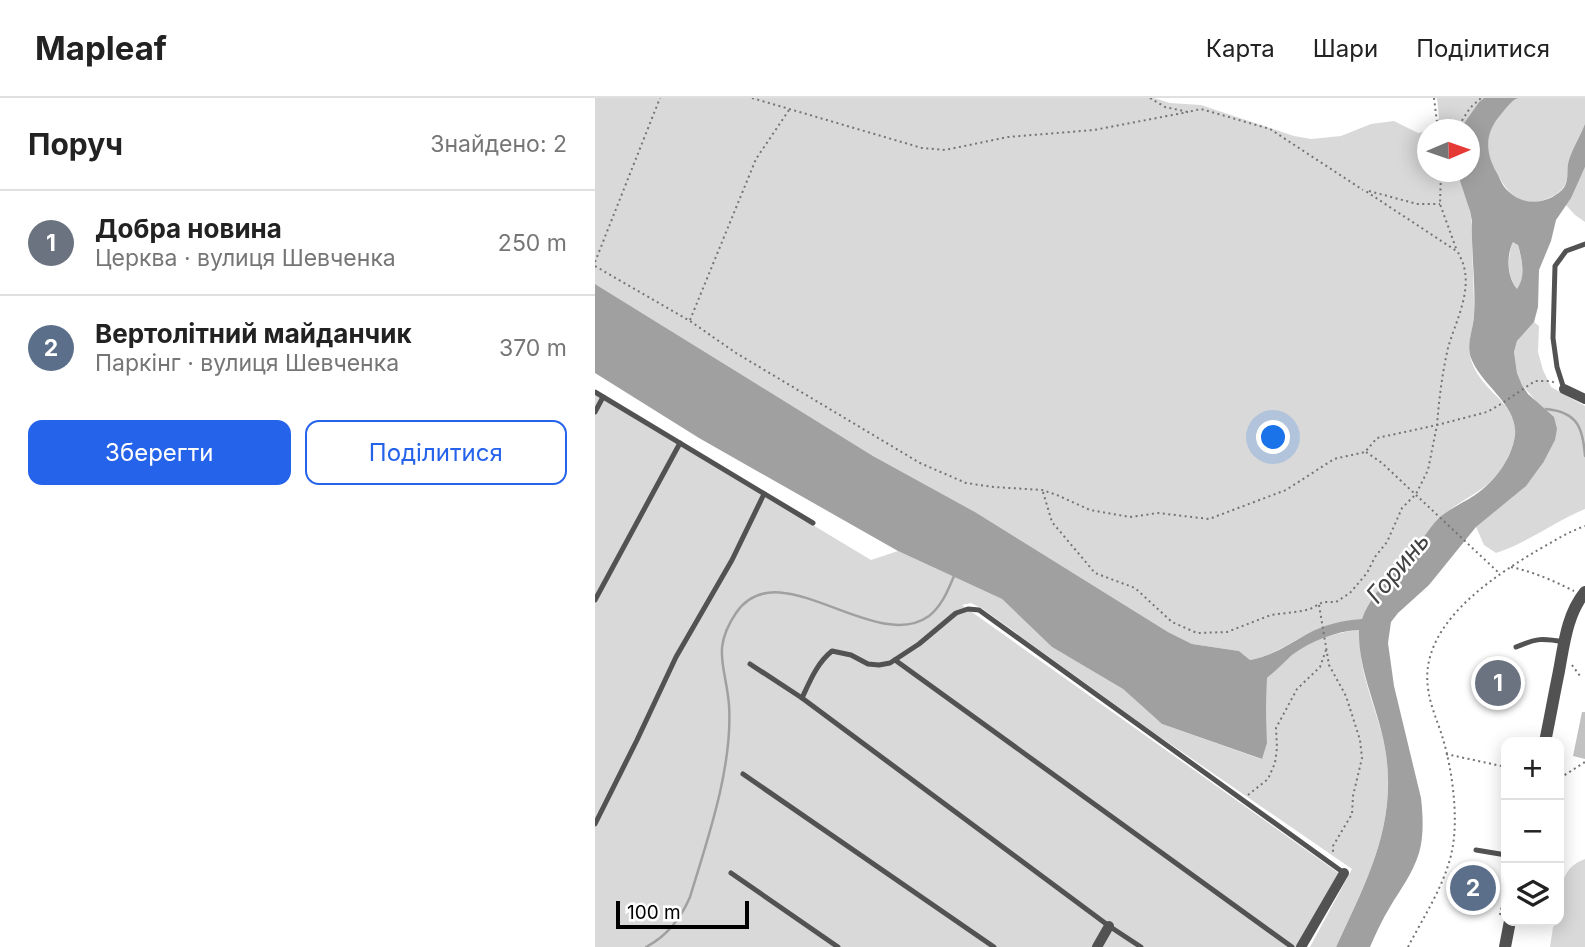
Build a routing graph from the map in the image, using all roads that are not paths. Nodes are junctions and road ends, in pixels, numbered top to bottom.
1 (1585, 244) edge
2 (1565, 389) joint
3 (595, 392) edge
4 (603, 397) junction
5 (1585, 399) edge
6 (595, 412) edge
7 (680, 443) junction
8 (764, 494) junction
9 (813, 523) dead end
10 (1584, 594) edge
11 (595, 600) edge
12 (1565, 642) junction
13 (1515, 647) dead end
14 (895, 659) junction
15 (750, 664) dead end
16 (802, 698) junction
17 (1546, 737) edge
18 (743, 774) dead end
19 (595, 824) edge
20 (1476, 850) dead end
21 (1501, 854) edge
22 (731, 873) dead end
23 (1344, 873) joint
24 (1109, 926) junction
25 (1509, 926) edge
26 (838, 947) edge
27 (994, 947) edge
28 (1097, 947) edge
29 (1141, 947) edge
30 (1292, 947) edge
31 (1301, 947) edge
32 (1505, 947) edge

1 - 2 lane
2 - 5 street
3 - 4 lane
4 - 6 lane
4 - 7 lane
7 - 8 lane
7 - 11 lane
8 - 9 lane
8 - 19 lane
10 - 12 street
12 - 13 lane
12 - 17 street
14 - 16 lane
14 - 23 lane
14 - 30 lane
15 - 16 lane
16 - 24 lane
18 - 27 lane
20 - 21 lane
22 - 26 lane
23 - 31 street
24 - 28 street
24 - 29 lane
25 - 32 street

